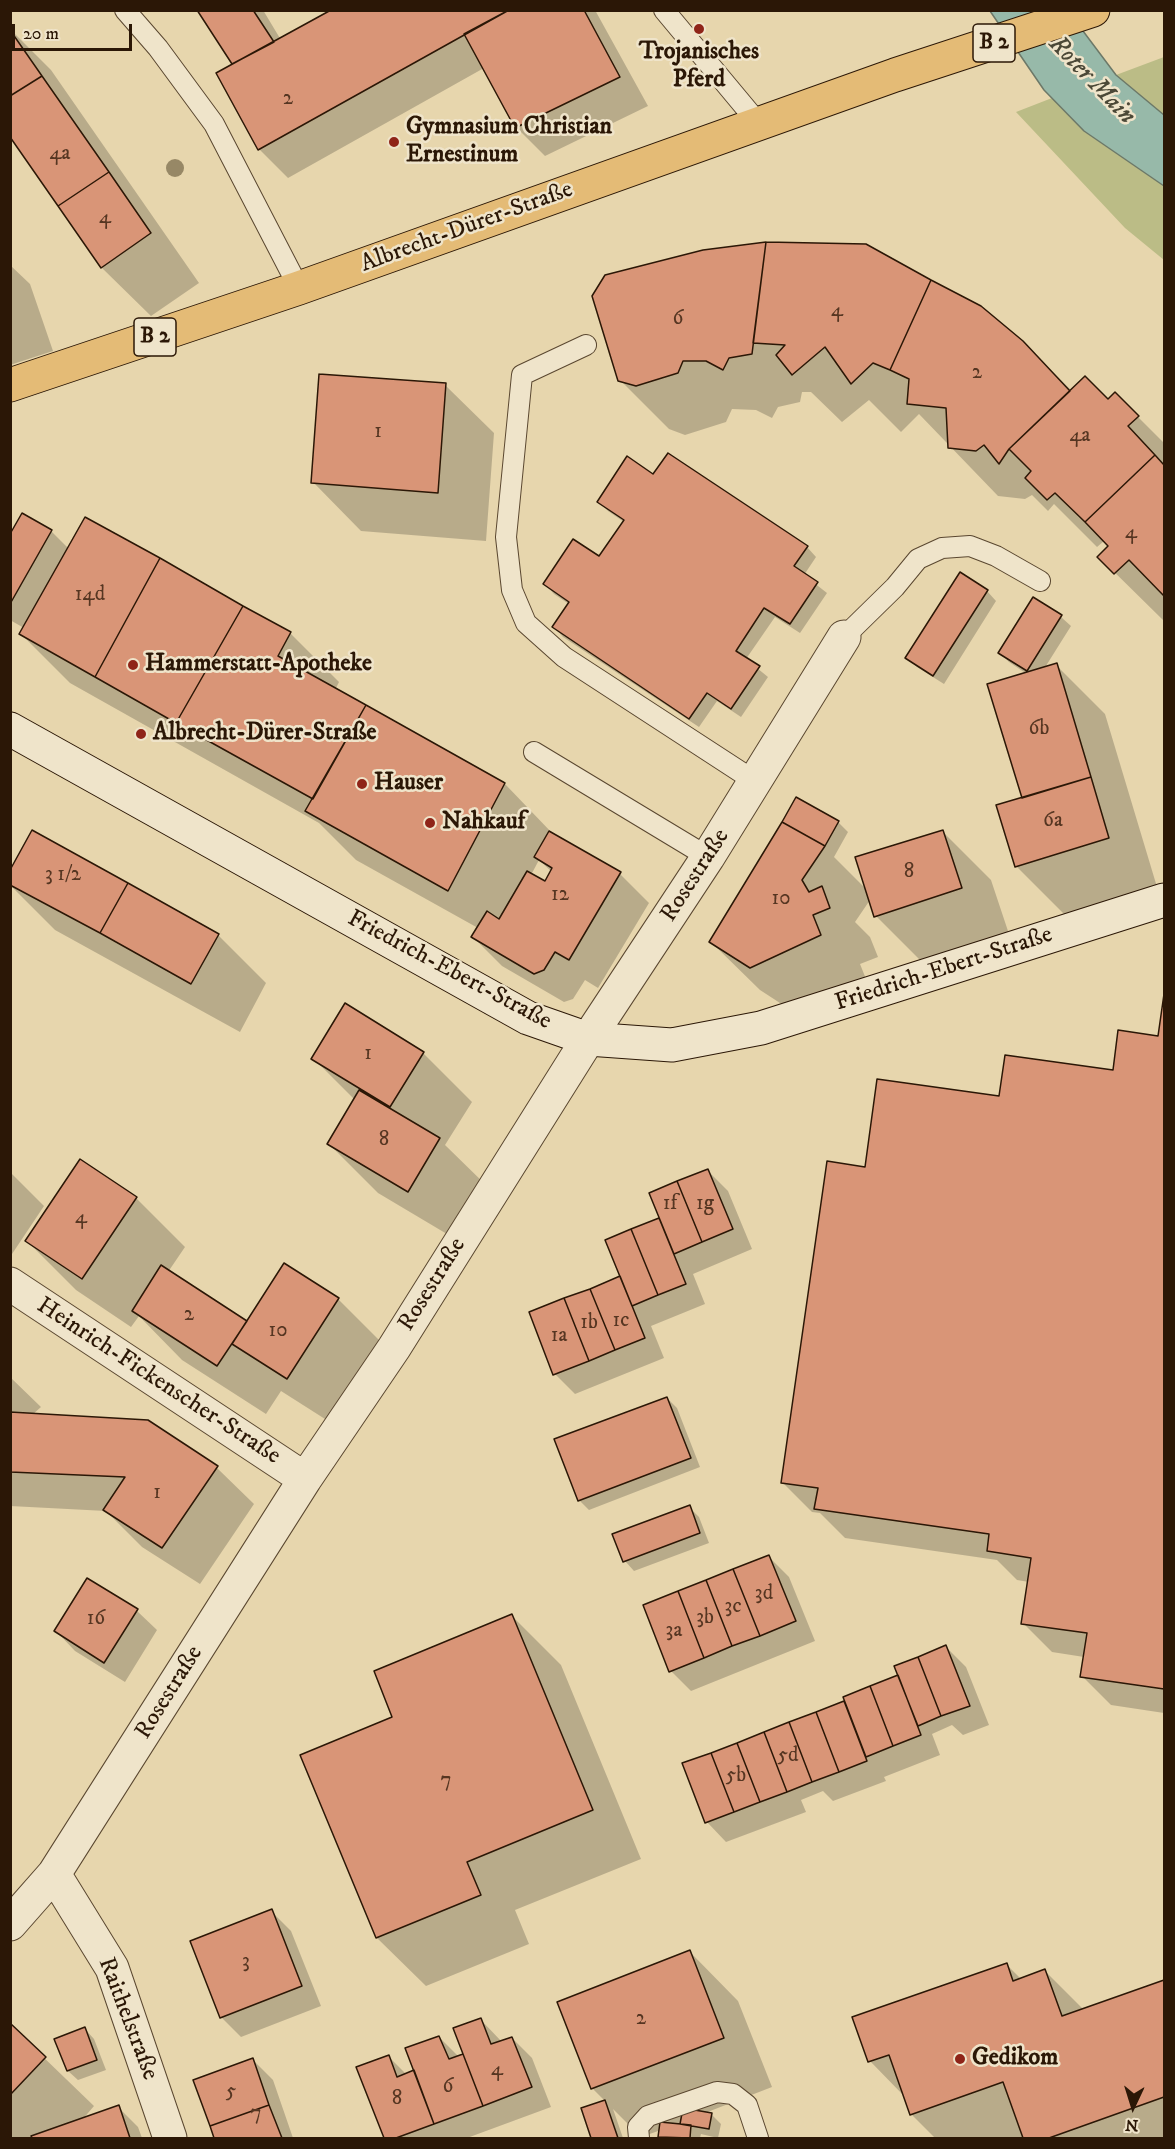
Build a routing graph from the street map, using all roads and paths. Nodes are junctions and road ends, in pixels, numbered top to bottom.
1 (125, 10) edge
2 (664, 10) edge
3 (1093, 10) edge
4 (759, 124) junction
5 (299, 288) junction
6 (586, 345) dead end
7 (10, 386) edge
8 (1040, 581) dead end
9 (844, 637) joint
10 (10, 729) edge
11 (534, 752) dead end
12 (756, 782) junction
13 (708, 857) junction
14 (1164, 900) edge
15 (588, 1039) junction
16 (10, 1284) edge
17 (306, 1479) junction
18 (54, 1874) junction
19 (14, 1912) edge
20 (170, 2139) edge
21 (639, 2139) edge
22 (758, 2139) edge

1 - 5 lane
2 - 4 lane
3 - 4 main road, Albrecht-Dürer-Straße / B 2
4 - 5 main road, Albrecht-Dürer-Straße / B 2
5 - 7 main road, Albrecht-Dürer-Straße / B 2
6 - 12 lane
8 - 9 lane
9 - 12 street, Rosestraße
10 - 15 street, Friedrich-Ebert-Straße
11 - 13 lane
12 - 13 street, Rosestraße
13 - 15 street, Rosestraße
14 - 15 street, Friedrich-Ebert-Straße
15 - 17 street, Rosestraße
16 - 17 street, Heinrich-Fickenscher-Straße
17 - 18 street, Rosestraße
18 - 19 street, Rosestraße
18 - 20 street, Raithelstraße
21 - 22 lane

